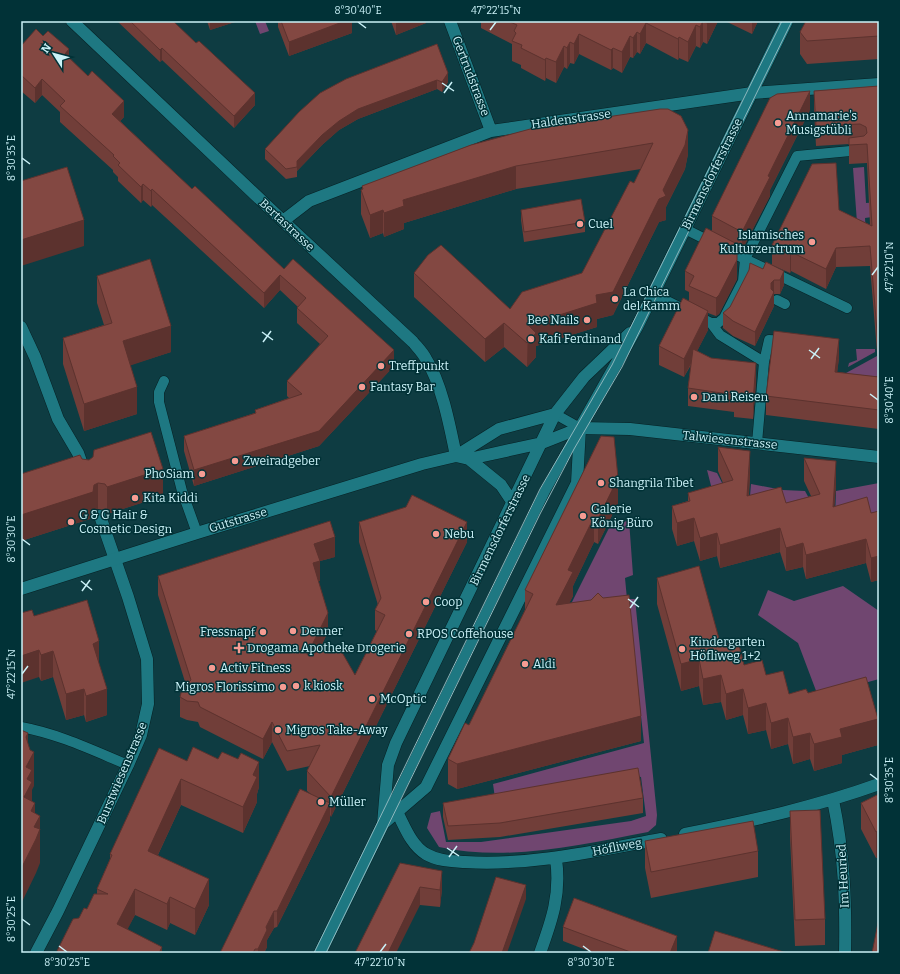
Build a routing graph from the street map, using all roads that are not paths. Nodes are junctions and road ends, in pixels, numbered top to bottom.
1 (72, 21) edge
2 (450, 21) edge
3 (787, 21) edge
4 (879, 84) edge
5 (752, 92) junction
6 (491, 131) junction
7 (861, 150) edge
8 (283, 221) junction
9 (685, 229) junction
10 (745, 259) junction
11 (838, 291) dead end
12 (653, 294) junction
13 (833, 300) junction
14 (848, 308) dead end
15 (710, 322) junction
16 (21, 327) edge
17 (637, 327) junction
18 (797, 342) edge
19 (764, 362) junction
20 (164, 381) dead end
21 (556, 414) junction
22 (580, 428) junction
23 (757, 442) junction
24 (542, 443) junction
25 (456, 456) junction
26 (879, 457) edge
27 (468, 458) junction
28 (87, 479) edge
29 (514, 503) junction
30 (100, 516) dead end
31 (197, 532) junction
32 (115, 559) junction
33 (21, 589) edge
34 (21, 727) edge
35 (128, 765) junction
36 (879, 784) edge
37 (833, 800) junction
38 (397, 812) junction
39 (383, 824) junction
40 (556, 859) junction
41 (36, 953) edge
42 (320, 953) edge
43 (540, 953) edge
44 (845, 953) edge

1 - 8 street, Bertastrasse
2 - 6 street, Gertrudstrasse
3 - 5 street, Birmensdorferstrasse
4 - 5 street, Haldenstrasse
5 - 6 street, Haldenstrasse
5 - 9 street, Birmensdorferstrasse
6 - 8 street, Haldenstrasse
7 - 10 lane
8 - 25 street, Bertastrasse
9 - 10 lane
9 - 12 street, Birmensdorferstrasse
10 - 13 lane
10 - 15 lane
11 - 13 lane
12 - 15 lane
12 - 17 street, Birmensdorferstrasse
13 - 14 lane
15 - 19 lane
16 - 28 street
17 - 21 street, Birmensdorferstrasse
17 - 22 street, Birmensdorferstrasse
18 - 19 lane
19 - 23 lane
20 - 31 lane
21 - 22 lane
21 - 24 street, Birmensdorferstrasse
21 - 25 street, Gutstrasse
22 - 23 street, Talwiesenstrasse
22 - 24 street, Gutstrasse
22 - 38 street, Birmensdorferstrasse
22 - 39 lane, Birmensdorferstrasse
23 - 26 street, Talwiesenstrasse
24 - 27 street, Gutstrasse
24 - 29 street, Birmensdorferstrasse
25 - 27 street, Gutstrasse
25 - 31 street, Gutstrasse
27 - 29 street, Gutstrasse
29 - 39 street, Birmensdorferstrasse
30 - 32 street, Burstwiesenstrasse
31 - 32 street, Gutstrasse
32 - 33 street, Gutstrasse
32 - 35 street, Burstwiesenstrasse
34 - 35 lane
35 - 41 street, Burstwiesenstrasse
36 - 37 street, Höfliweg
37 - 40 street, Höfliweg
37 - 44 street, Im Heuried
38 - 39 street, Birmensdorferstrasse
38 - 40 street, Höfliweg
39 - 42 street, Birmensdorferstrasse
40 - 43 street

